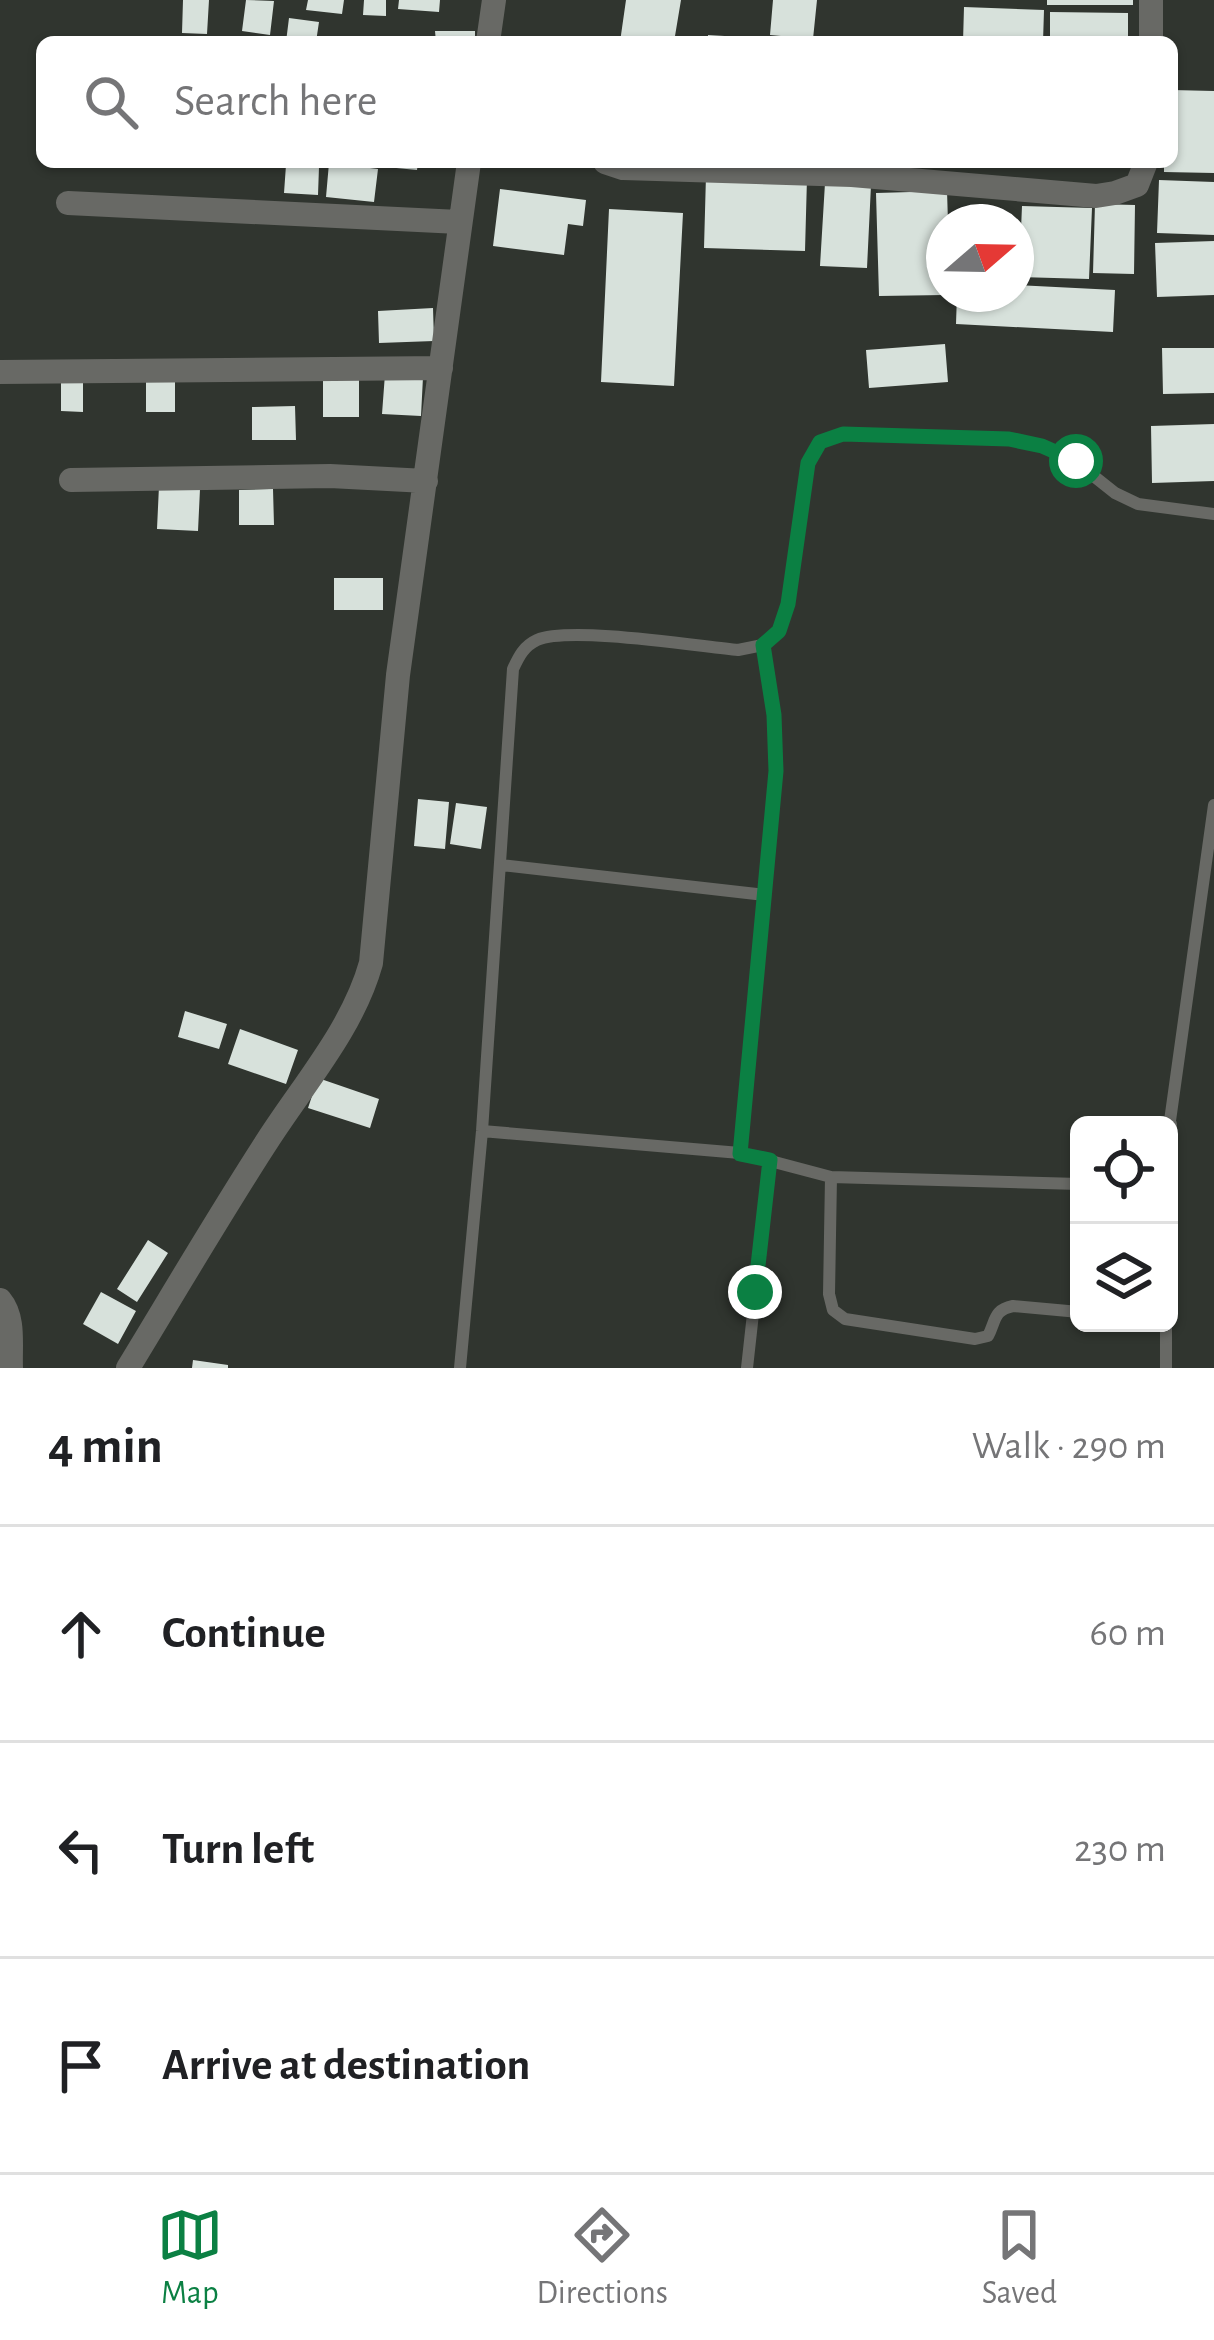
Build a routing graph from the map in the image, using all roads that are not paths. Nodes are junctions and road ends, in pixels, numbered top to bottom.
1 (494, 0) edge
2 (1151, 0) edge
3 (489, 36) edge
4 (1151, 36) edge
5 (468, 168) edge
6 (623, 168) edge
7 (1144, 168) edge
8 (68, 202) dead end
9 (459, 222) junction
10 (441, 368) junction
11 (0, 372) edge
12 (70, 480) dead end
13 (426, 481) junction
14 (1214, 514) edge
15 (763, 645) junction
16 (1214, 805) edge
17 (501, 865) junction
18 (765, 895) junction
19 (1171, 1116) edge
20 (482, 1131) junction
21 (740, 1154) junction
22 (770, 1160) junction
23 (831, 1177) junction
24 (1070, 1184) edge
25 (0, 1300) edge
26 (1070, 1312) edge
27 (1166, 1332) edge
28 (11, 1368) edge
29 (128, 1368) edge
30 (460, 1368) edge
31 (747, 1368) edge
32 (1166, 1368) edge

1 - 3 street
2 - 4 street
5 - 9 street
6 - 7 street
8 - 9 street
9 - 10 street
10 - 11 street
10 - 13 street
12 - 13 street
13 - 29 street
14 - 15 lane
15 - 17 lane
15 - 18 lane
16 - 19 lane
17 - 18 lane
17 - 20 lane
18 - 21 lane
20 - 21 lane
20 - 30 lane
21 - 22 lane
22 - 23 lane
22 - 31 lane
23 - 24 lane
23 - 26 lane
25 - 28 street
27 - 32 lane

